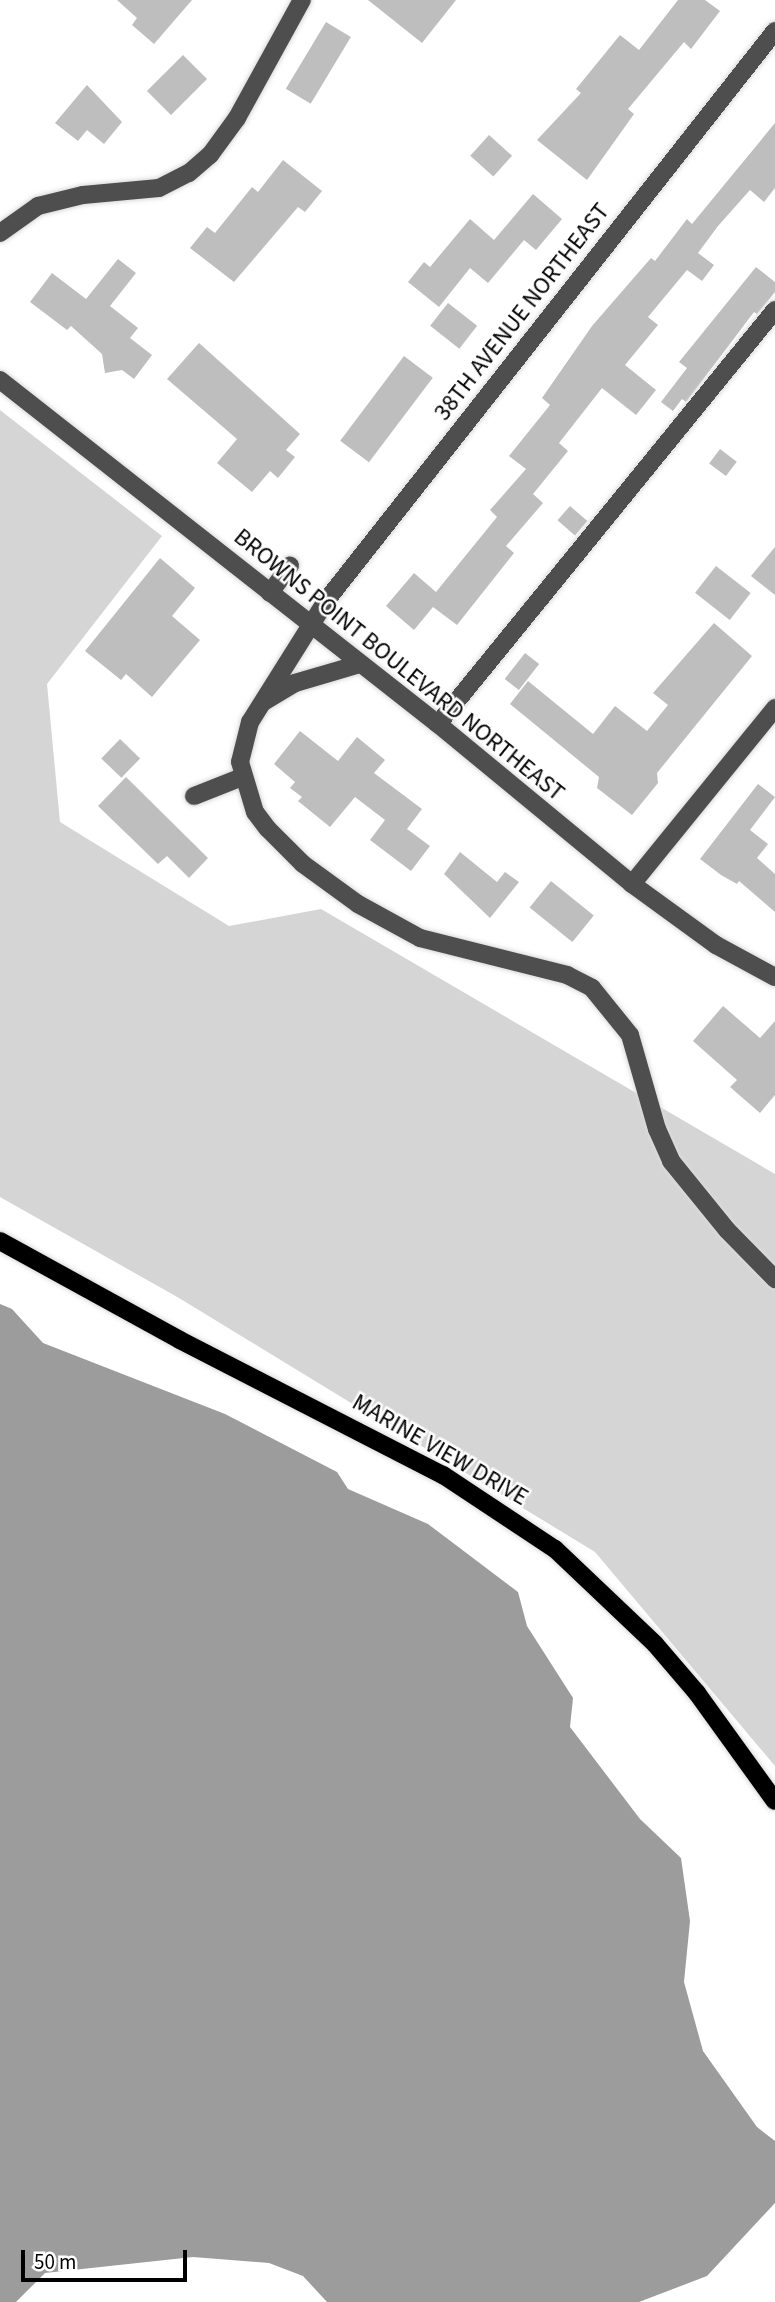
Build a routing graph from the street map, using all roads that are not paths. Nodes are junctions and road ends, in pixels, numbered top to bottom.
1 (302, 0) edge
2 (775, 31) edge
3 (0, 233) edge
4 (775, 310) edge
5 (0, 380) edge
6 (290, 565) dead end
7 (270, 593) junction
8 (312, 626) junction
9 (360, 664) junction
10 (262, 702) junction
11 (775, 708) edge
12 (438, 724) junction
13 (242, 777) junction
14 (194, 796) dead end
15 (632, 884) junction
16 (775, 977) edge
17 (0, 1241) edge
18 (775, 1279) edge
19 (775, 1801) edge

1 - 3 street
2 - 8 street, 38TH AVENUE NORTHEAST
4 - 12 street
5 - 7 street, BROWNS POINT BOULEVARD NORTHEAST
6 - 7 street
7 - 8 street, BROWNS POINT BOULEVARD NORTHEAST
8 - 9 street, BROWNS POINT BOULEVARD NORTHEAST
8 - 10 street, 38TH AVENUE NORTHEAST
9 - 10 street
9 - 12 street, BROWNS POINT BOULEVARD NORTHEAST
10 - 13 street, 38TH AVENUE NORTHEAST
11 - 15 street
12 - 15 street, BROWNS POINT BOULEVARD NORTHEAST
13 - 14 street
13 - 18 street
15 - 16 street, BROWNS POINT BOULEVARD NORTHEAST
17 - 19 main road, MARINE VIEW DRIVE

